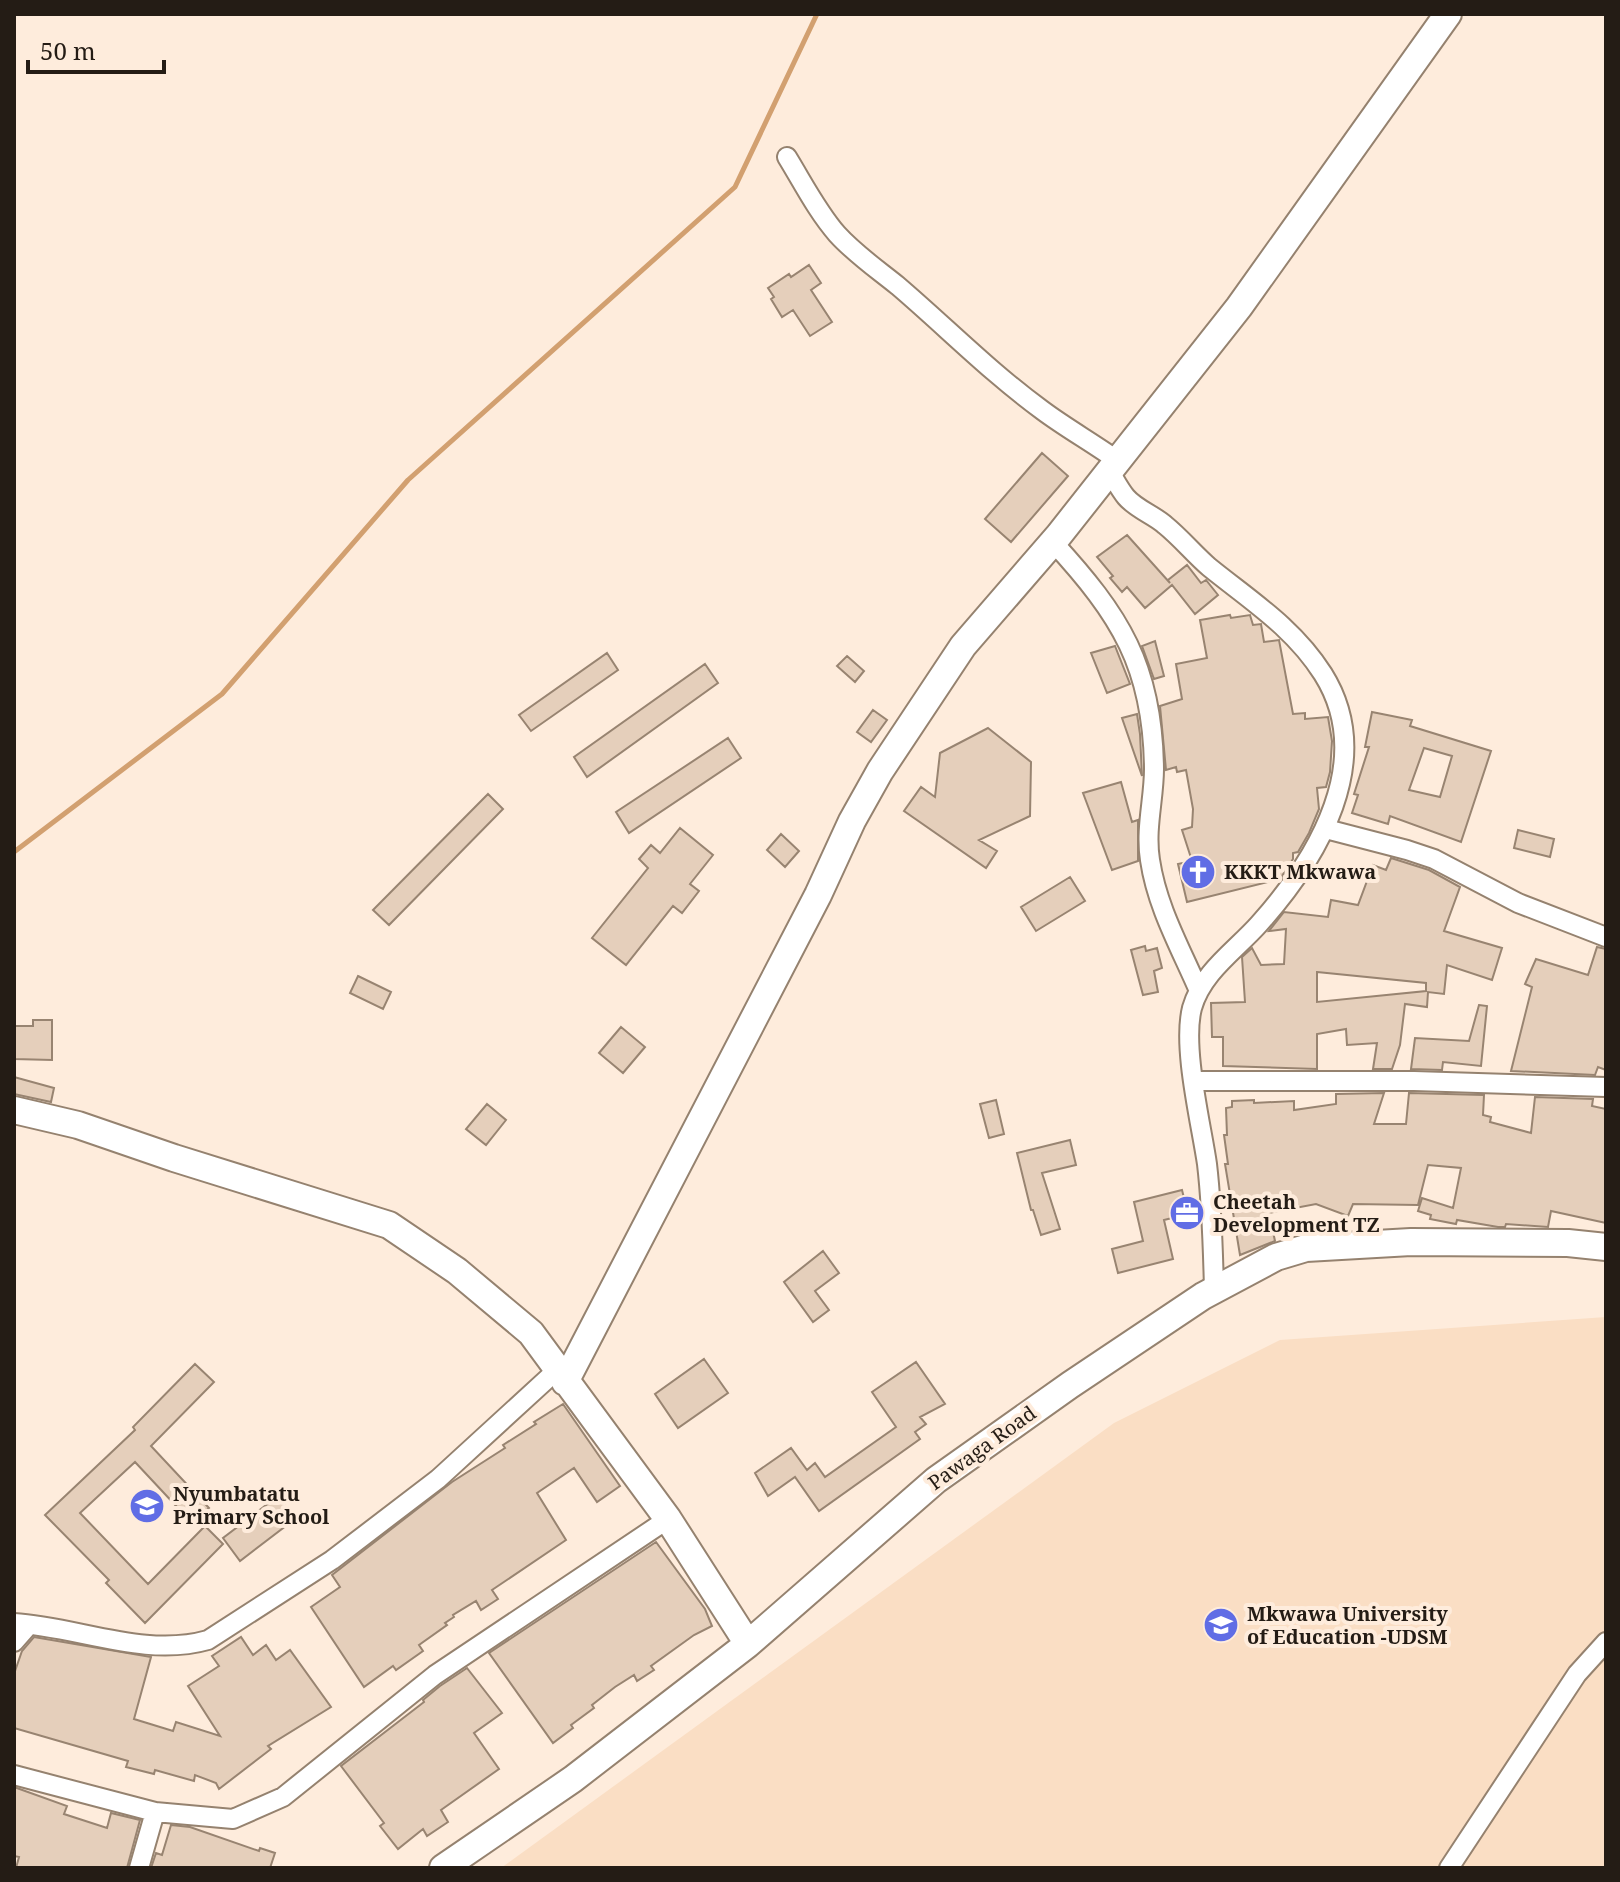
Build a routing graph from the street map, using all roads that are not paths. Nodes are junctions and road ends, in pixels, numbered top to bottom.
1 (1448, 14) edge
2 (787, 157) dead end
3 (1114, 466) junction
4 (1053, 542) junction
5 (1326, 829) junction
6 (1606, 937) edge
7 (1199, 991) junction
8 (1194, 1081) junction
9 (1606, 1087) edge
10 (14, 1110) edge
11 (1606, 1247) edge
12 (1214, 1290) junction
13 (561, 1376) junction
14 (668, 1519) junction
15 (22, 1624) edge
16 (14, 1642) edge
17 (1606, 1642) edge
18 (748, 1644) junction
19 (14, 1775) edge
20 (155, 1812) junction
21 (139, 1868) edge
22 (443, 1868) edge
23 (1449, 1868) edge

1 - 3 street
2 - 3 street
3 - 4 street
3 - 5 street
4 - 7 street
4 - 13 street
5 - 6 street
5 - 7 street
7 - 8 street
8 - 9 street
8 - 12 street
10 - 13 street
11 - 12 street, Pawaga Road
12 - 18 street, Pawaga Road
13 - 14 street
13 - 15 street
14 - 18 street
14 - 20 street
15 - 16 street
17 - 23 street
18 - 22 street, Pawaga Road
19 - 20 street
20 - 21 street

